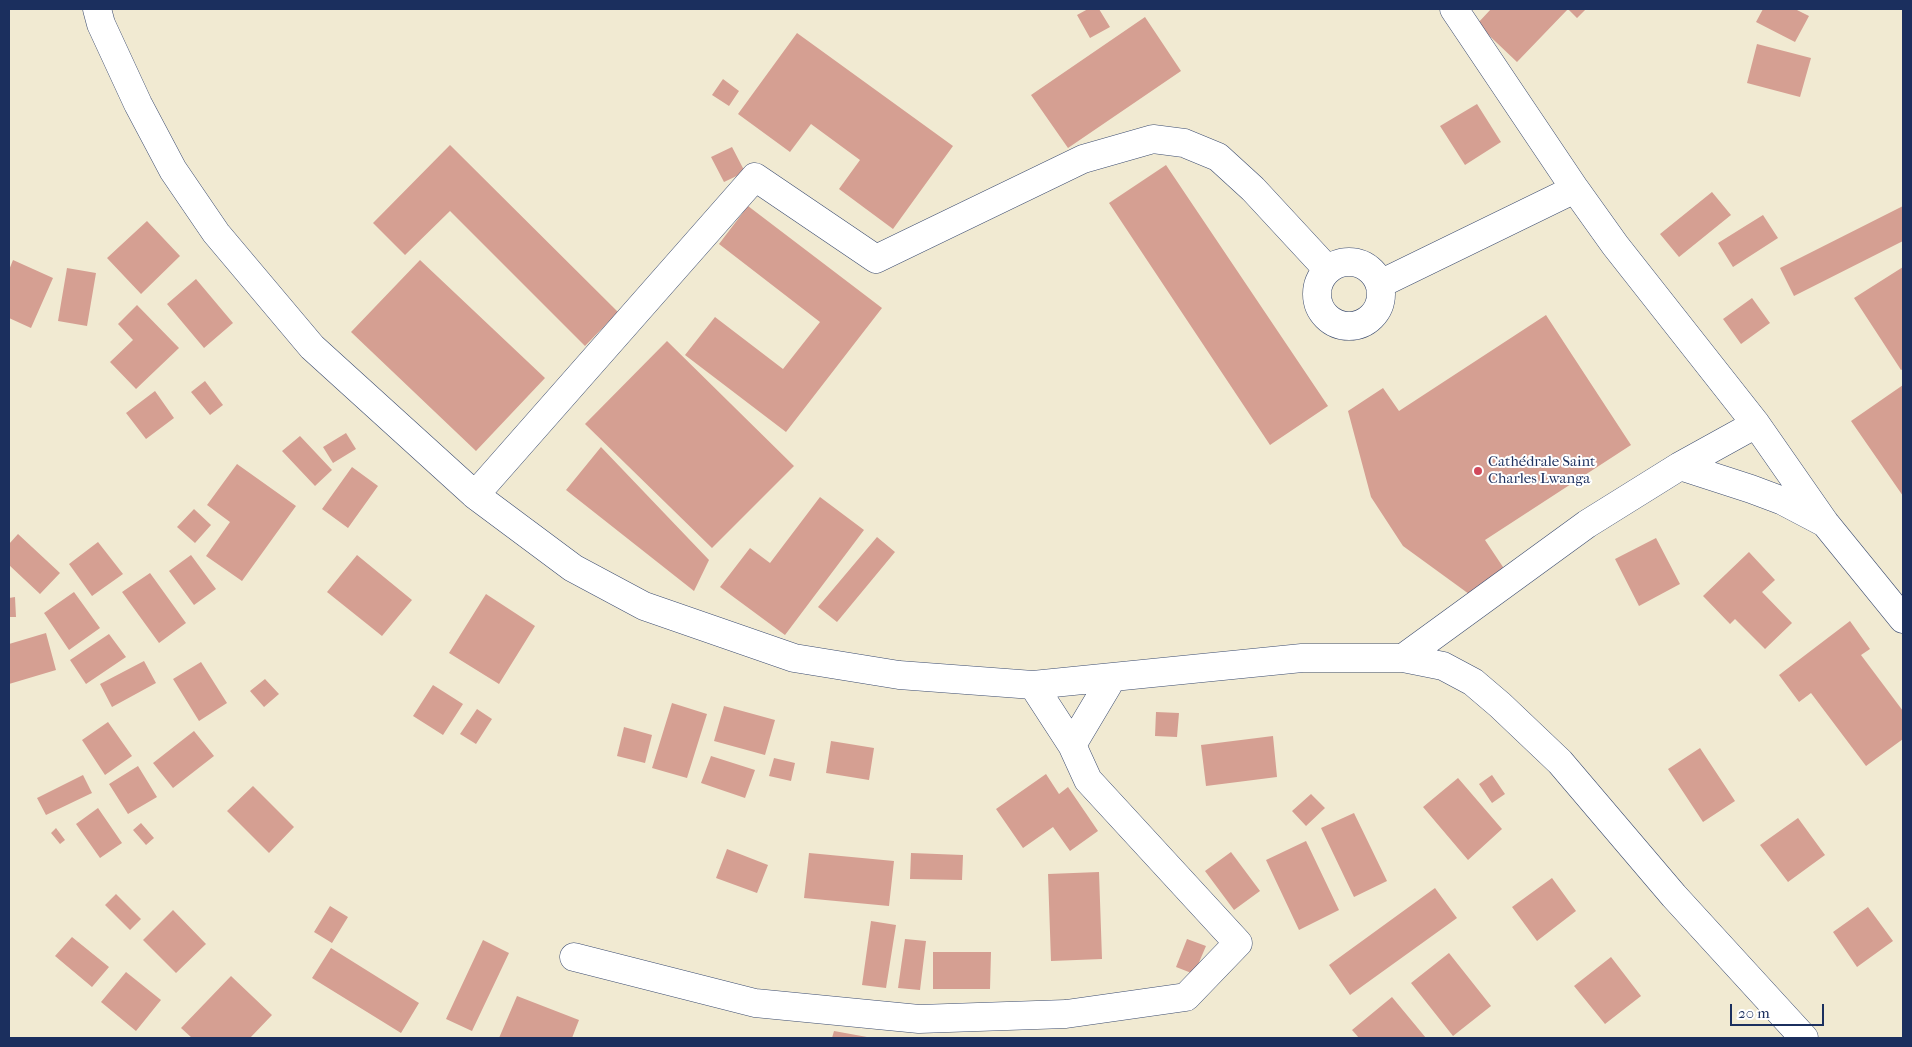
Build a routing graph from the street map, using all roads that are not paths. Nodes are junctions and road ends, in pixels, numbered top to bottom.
1 (96, 9) edge
2 (1454, 9) edge
3 (1575, 189) junction
4 (1328, 270) junction
5 (1380, 284) junction
6 (1756, 424) junction
7 (1680, 466) junction
8 (475, 495) junction
9 (1825, 524) junction
10 (1903, 620) edge
11 (1403, 658) junction
12 (1112, 678) junction
13 (1033, 685) junction
14 (1072, 745) junction
15 (574, 957) dead end
16 (1804, 1038) edge

1 - 8 street
2 - 3 street
3 - 5 street
3 - 6 street
4 - 5 street
4 - 5 street
4 - 8 street
6 - 7 street
6 - 9 street
7 - 9 street
7 - 11 street
8 - 13 street
9 - 10 street
11 - 12 street
11 - 16 street
12 - 13 street
12 - 14 street
13 - 14 street
14 - 15 street

